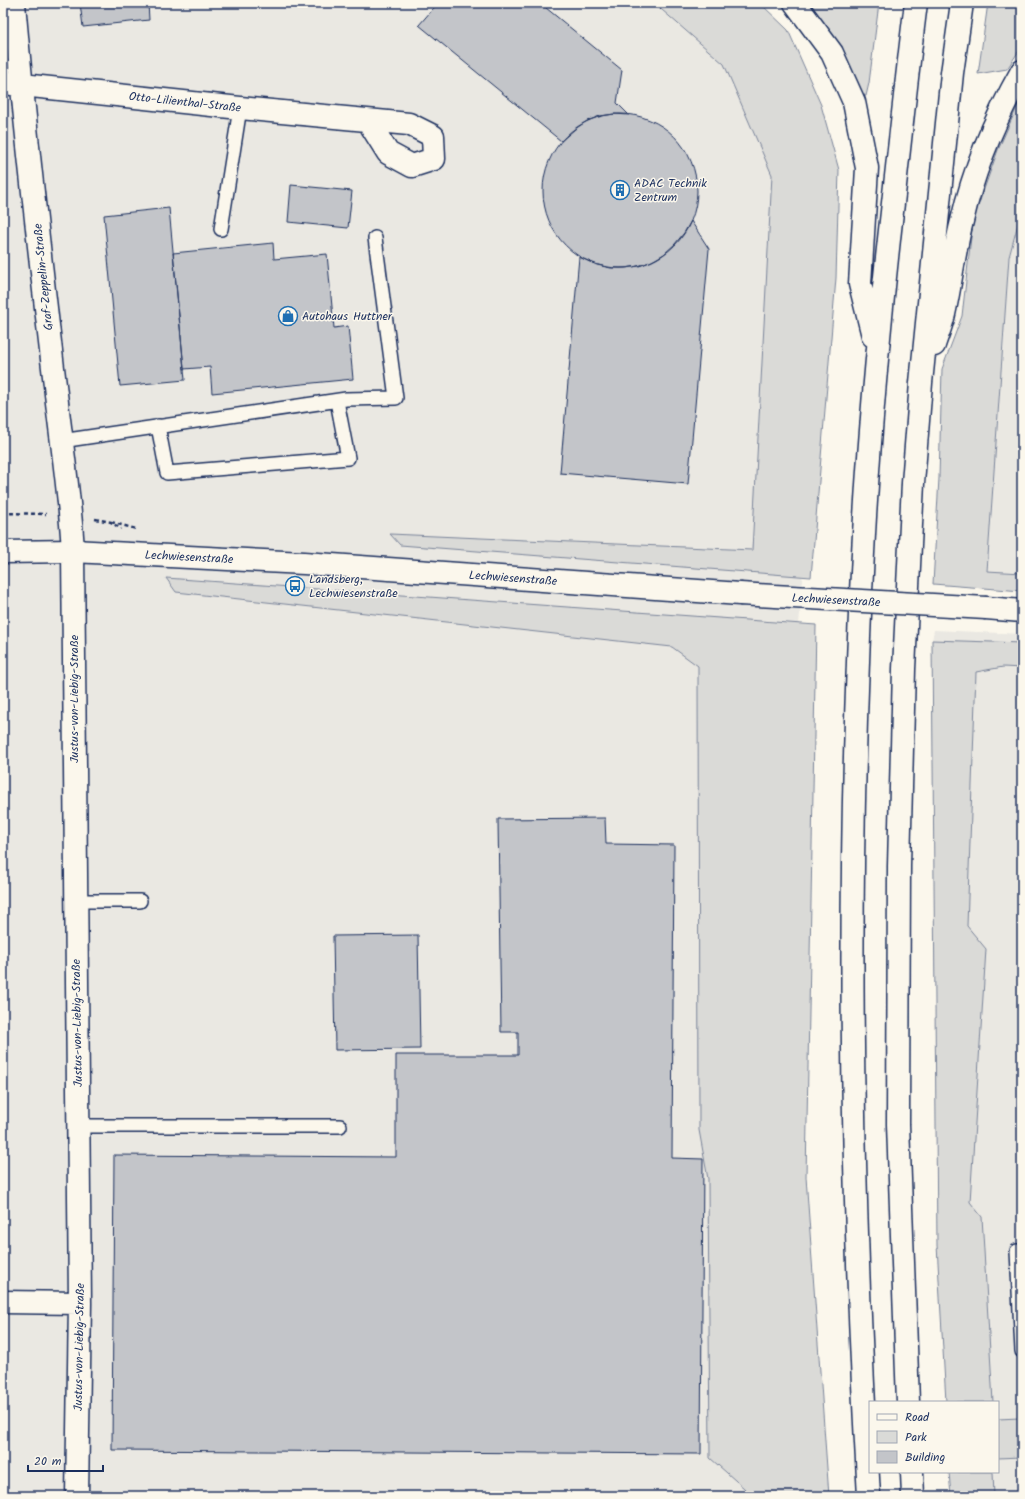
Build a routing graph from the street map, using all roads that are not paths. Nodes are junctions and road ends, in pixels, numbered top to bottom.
1 (14, 3) edge
2 (795, 3) edge
3 (916, 3) edge
4 (962, 3) edge
5 (1022, 71) edge
6 (12, 84) edge
7 (240, 108) junction
8 (368, 121) dead end
9 (221, 229) dead end
10 (375, 238) dead end
11 (877, 351) junction
12 (921, 383) junction
13 (337, 401) junction
14 (158, 426) junction
15 (61, 441) junction
16 (73, 550) junction
17 (3, 552) edge
18 (1022, 611) edge
19 (76, 901) junction
20 (140, 901) dead end
21 (78, 1126) junction
22 (340, 1126) dead end
23 (1022, 1251) edge
24 (3, 1302) edge
25 (80, 1302) junction
26 (1022, 1351) edge
27 (908, 1401) edge
28 (912, 1473) edge
29 (77, 1496) edge
30 (870, 1496) edge
31 (913, 1496) edge

1 - 6 main road, Graf-Zeppelin-Straße
2 - 11 main road
3 - 11 main road
4 - 12 main road
5 - 12 main road
6 - 7 main road, Otto-Lilienthal-Straße
6 - 15 main road, Graf-Zeppelin-Straße
7 - 8 main road, Otto-Lilienthal-Straße
7 - 9 lane
10 - 13 lane
11 - 30 main road
12 - 27 main road
13 - 14 lane
13 - 14 lane
14 - 15 lane
15 - 16 main road, Graf-Zeppelin-Straße
16 - 17 main road, Lechwiesenstraße
16 - 18 main road, Lechwiesenstraße, bridge
16 - 19 main road, Justus-von-Liebig-Straße
19 - 20 lane
19 - 21 main road, Justus-von-Liebig-Straße
21 - 22 lane
21 - 25 main road, Justus-von-Liebig-Straße
23 - 26 lane
24 - 25 main road
25 - 29 main road, Justus-von-Liebig-Straße
28 - 31 main road

